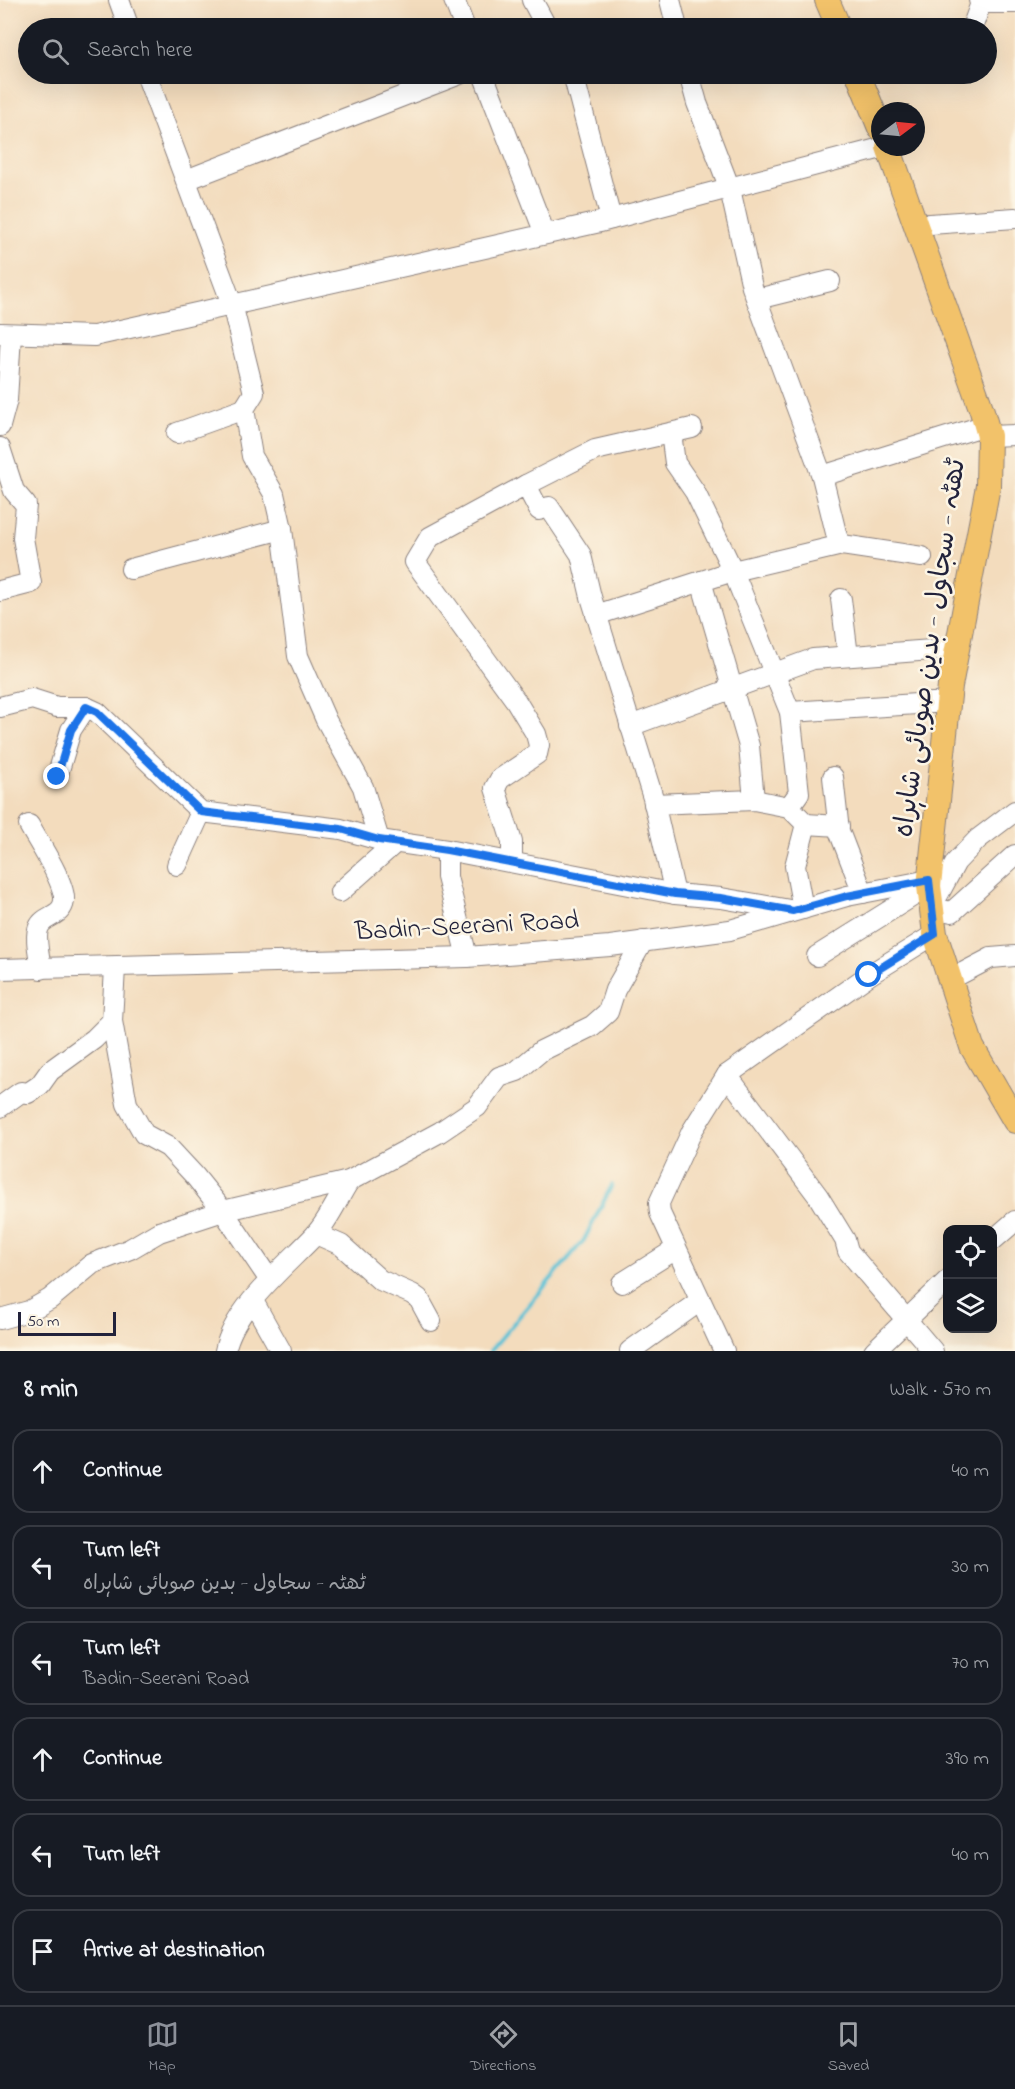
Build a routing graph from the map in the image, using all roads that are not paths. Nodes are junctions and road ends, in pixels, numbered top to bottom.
1 (119, 0) edge
2 (454, 0) edge
3 (532, 0) edge
4 (670, 0) edge
5 (827, 0) edge
6 (980, 2) edge
7 (1015, 3) edge
8 (125, 18) edge
9 (461, 18) edge
10 (542, 18) edge
11 (674, 18) edge
12 (835, 18) edge
13 (975, 18) edge
14 (150, 84) edge
15 (434, 84) edge
16 (487, 84) edge
17 (576, 84) edge
18 (692, 84) edge
19 (862, 84) edge
20 (871, 106) edge
21 (871, 151) edge
22 (889, 156) edge
23 (186, 180) junction
24 (730, 189) junction
25 (1015, 218) edge
26 (611, 219) junction
27 (916, 225) junction
28 (545, 234) junction
29 (830, 281) dead end
30 (757, 299) junction
31 (232, 304) junction
32 (6, 334) edge
33 (243, 409) junction
34 (0, 426) edge
35 (692, 428) dead end
36 (987, 431) junction
37 (177, 433) dead end
38 (671, 433) junction
39 (1015, 435) edge
40 (0, 448) edge
41 (822, 476) junction
42 (526, 485) junction
43 (282, 530) junction
44 (842, 545) junction
45 (922, 556) dead end
46 (131, 569) dead end
47 (733, 571) junction
48 (701, 581) junction
49 (0, 591) edge
50 (841, 599) dead end
51 (596, 615) junction
52 (958, 648) junction
53 (848, 656) junction
54 (775, 673) junction
55 (732, 689) junction
56 (949, 702) junction
57 (0, 707) edge
58 (86, 707) junction
59 (790, 712) junction
60 (630, 726) junction
61 (57, 777) dead end
62 (833, 777) dead end
63 (754, 800) junction
64 (654, 804) junction
65 (789, 807) junction
66 (1015, 811) edge
67 (201, 812) junction
68 (806, 824) junction
69 (29, 825) dead end
70 (839, 826) junction
71 (387, 842) junction
72 (447, 850) junction
73 (1015, 855) edge
74 (512, 862) junction
75 (177, 864) dead end
76 (930, 891) junction
77 (340, 892) dead end
78 (863, 893) junction
79 (675, 894) junction
80 (798, 910) junction
81 (935, 934) junction
82 (643, 942) junction
83 (817, 956) dead end
84 (1015, 956) edge
85 (467, 957) junction
86 (115, 968) junction
87 (0, 969) edge
88 (41, 969) junction
89 (949, 980) junction
90 (112, 1021) junction
91 (727, 1075) junction
92 (0, 1107) edge
93 (1015, 1121) edge
94 (349, 1181) junction
95 (223, 1211) junction
96 (1015, 1221) edge
97 (316, 1234) junction
98 (997, 1237) edge
99 (676, 1249) junction
100 (269, 1279) junction
101 (622, 1283) dead end
102 (943, 1285) edge
103 (253, 1301) junction
104 (700, 1301) junction
105 (0, 1319) edge
106 (907, 1319) junction
107 (431, 1321) dead end
108 (225, 1351) edge
109 (281, 1351) edge
110 (630, 1351) edge
111 (724, 1351) edge
112 (874, 1351) edge
113 (933, 1351) edge

1 - 8 street
2 - 9 street
3 - 10 street
4 - 11 street
5 - 12 main road
6 - 7 street
6 - 13 street
14 - 23 street
15 - 23 street
16 - 28 street
17 - 26 street
18 - 24 street
19 - 20 main road
21 - 24 street
22 - 27 main road, ٹھٹہ - سجاول - بدین صوبائی شاہراہ
23 - 31 street
24 - 26 street
24 - 30 street
25 - 27 street
26 - 28 street
27 - 36 main road, ٹھٹہ - سجاول - بدین صوبائی شاہراہ
28 - 31 street
29 - 30 street
30 - 41 street
31 - 32 street
31 - 33 street
32 - 34 street
33 - 37 street
33 - 43 street
35 - 38 street
36 - 39 street
36 - 41 street
36 - 52 main road, ٹھٹہ - سجاول - بدین صوبائی شاہراہ
38 - 42 street
38 - 47 street
40 - 49 street
41 - 44 street
42 - 51 street
42 - 74 street
43 - 46 street
43 - 71 street
44 - 45 street
44 - 47 street
47 - 48 street
47 - 54 street
48 - 51 street
48 - 55 street
50 - 53 street
51 - 60 street
52 - 53 street
52 - 56 main road, ٹھٹہ - سجاول - بدین صوبائی شاہراہ
53 - 54 street
54 - 55 street
54 - 59 street
55 - 60 street
55 - 63 street
56 - 59 street
56 - 76 main road, ٹھٹہ - سجاول - بدین صوبائی شاہراہ
57 - 58 street
58 - 61 street
58 - 67 street
59 - 65 street
60 - 64 street
62 - 70 street
63 - 64 street
63 - 65 street
64 - 79 street
65 - 68 street
66 - 76 street
67 - 71 street
67 - 75 street
68 - 70 street
68 - 80 street
69 - 88 street
70 - 78 street
71 - 72 street
71 - 77 street
72 - 74 street
72 - 85 street
73 - 76 street, Badin-Seerani Road
74 - 79 street
76 - 78 street, Badin-Seerani Road
76 - 81 main road, ٹھٹہ - سجاول - بدین صوبائی شاہراہ
76 - 83 street
78 - 80 street, Badin-Seerani Road
79 - 80 street
80 - 82 street, Badin-Seerani Road
81 - 89 main road, ٹھٹہ - سجاول - بدین صوبائی شاہراہ
81 - 91 street
82 - 85 street, Badin-Seerani Road
82 - 94 street
84 - 89 street
85 - 86 street, Badin-Seerani Road
86 - 88 street, Badin-Seerani Road
86 - 90 street
87 - 88 street, Badin-Seerani Road
89 - 93 main road, ٹھٹہ - سجاول - بدین صوبائی شاہراہ
90 - 92 street
90 - 95 street
91 - 99 street
91 - 106 street
94 - 95 street
94 - 97 street
95 - 100 street
95 - 105 street
96 - 98 street
97 - 100 street
97 - 107 street
99 - 101 street
99 - 104 street
100 - 103 street
102 - 106 street
103 - 108 street
103 - 109 street
104 - 110 street
104 - 111 street
106 - 112 street
106 - 113 street

